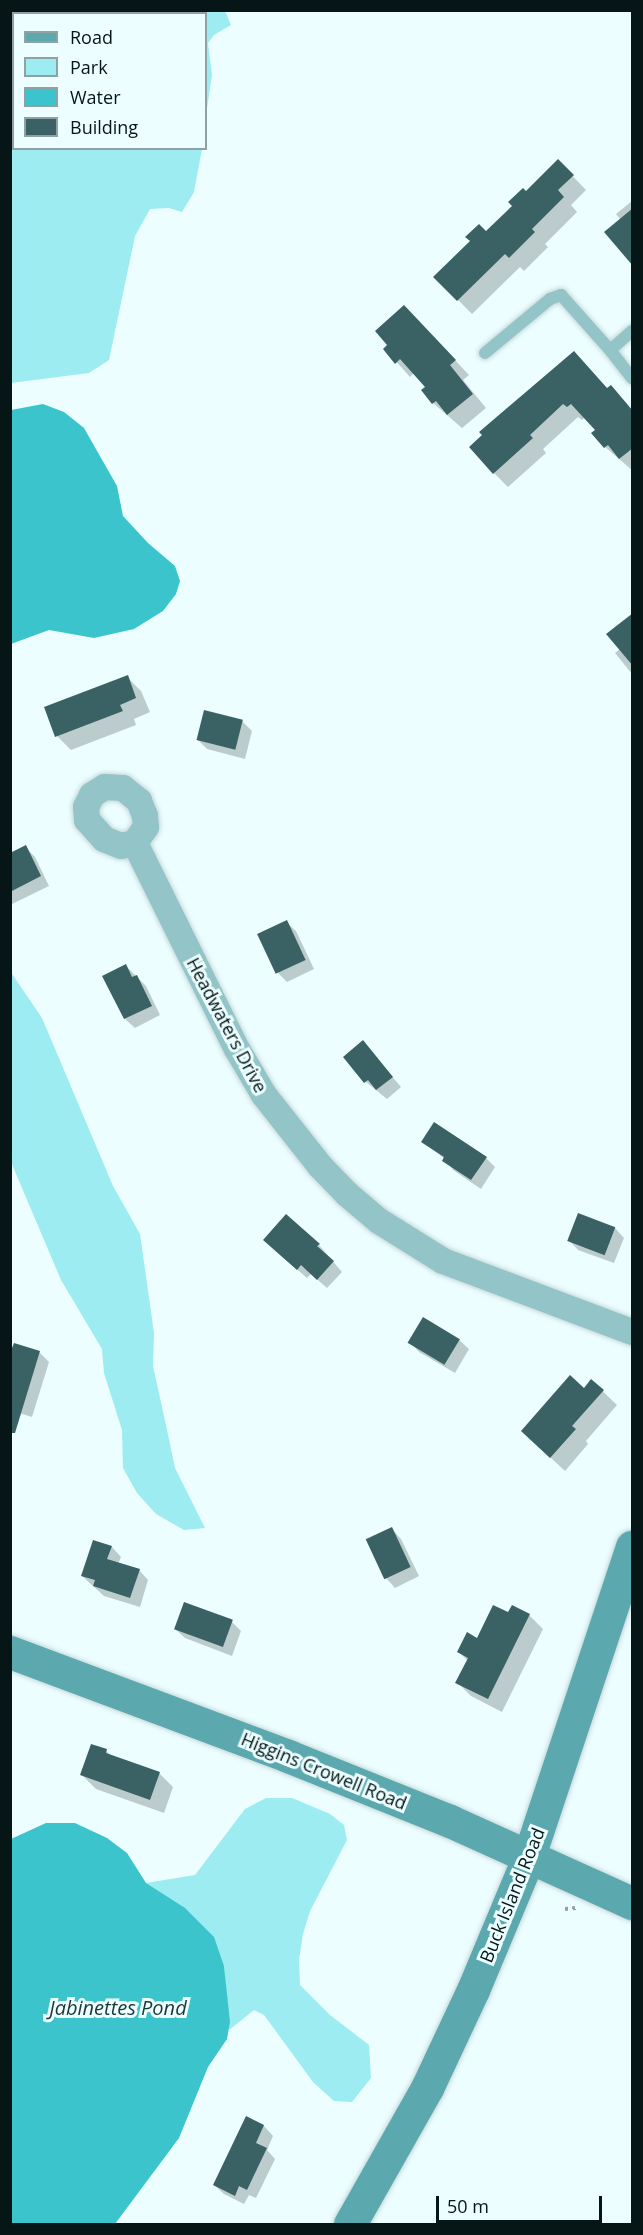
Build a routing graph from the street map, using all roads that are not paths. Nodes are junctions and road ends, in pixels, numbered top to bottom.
1 (633, 332) edge
2 (610, 350) junction
3 (485, 353) dead end
4 (633, 378) edge
5 (135, 843) dead end
6 (633, 1332) edge
7 (633, 1547) edge
8 (10, 1652) edge
9 (529, 1856) junction
10 (633, 1903) edge
11 (350, 2224) edge

1 - 2 lane
2 - 3 lane
2 - 4 lane
5 - 6 street, Headwaters Drive
7 - 9 main road, Buck Island Road
8 - 9 main road, Higgins Crowell Road
9 - 10 main road, Higgins Crowell Road
9 - 11 main road, Buck Island Road

